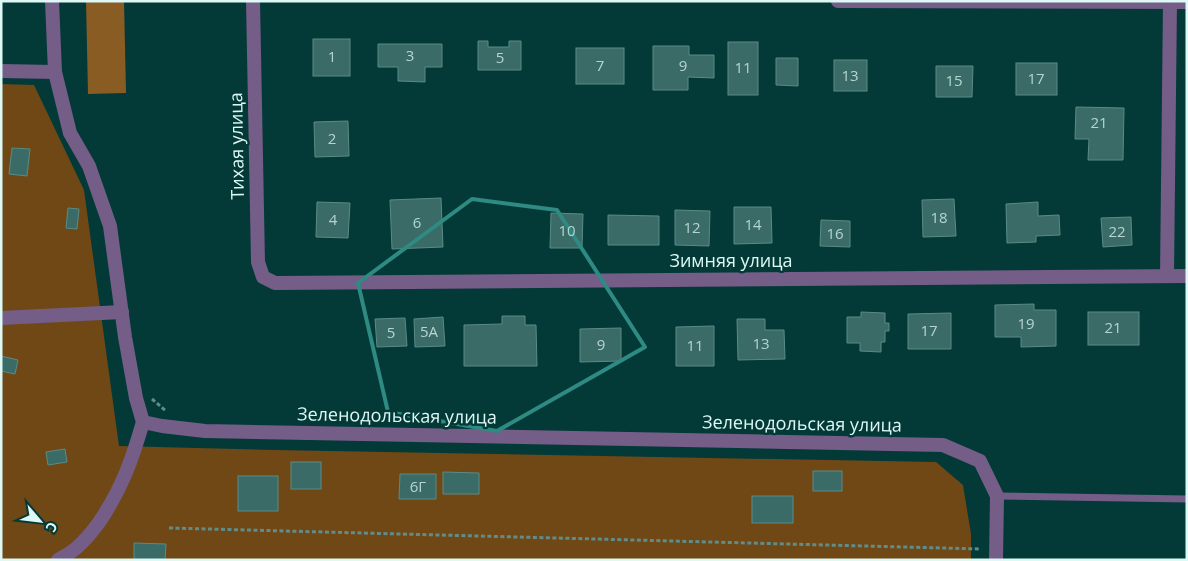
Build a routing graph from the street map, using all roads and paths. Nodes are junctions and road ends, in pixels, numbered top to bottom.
1 (52, 1) edge
2 (253, 1) edge
3 (838, 1) edge
4 (1170, 2) edge
5 (1187, 2) edge
6 (1, 71) edge
7 (55, 72) junction
8 (1167, 276) junction
9 (1187, 276) edge
10 (275, 283) joint
11 (122, 312) junction
12 (1, 318) edge
13 (142, 422) junction
14 (996, 496) junction
15 (1187, 499) edge
16 (169, 528) dead end
17 (996, 555) edge
18 (58, 560) edge

1 - 7 street
2 - 10 street, Тихая улица
3 - 4 street
4 - 5 street
4 - 8 street
6 - 7 street
7 - 11 street
8 - 9 street, Зимняя улица
8 - 10 street, Зимняя улица
11 - 12 street
11 - 13 street
13 - 14 street, Зеленодольская улица
13 - 18 street
14 - 15 lane
14 - 17 street, Зеленодольская улица
16 - 17 path

